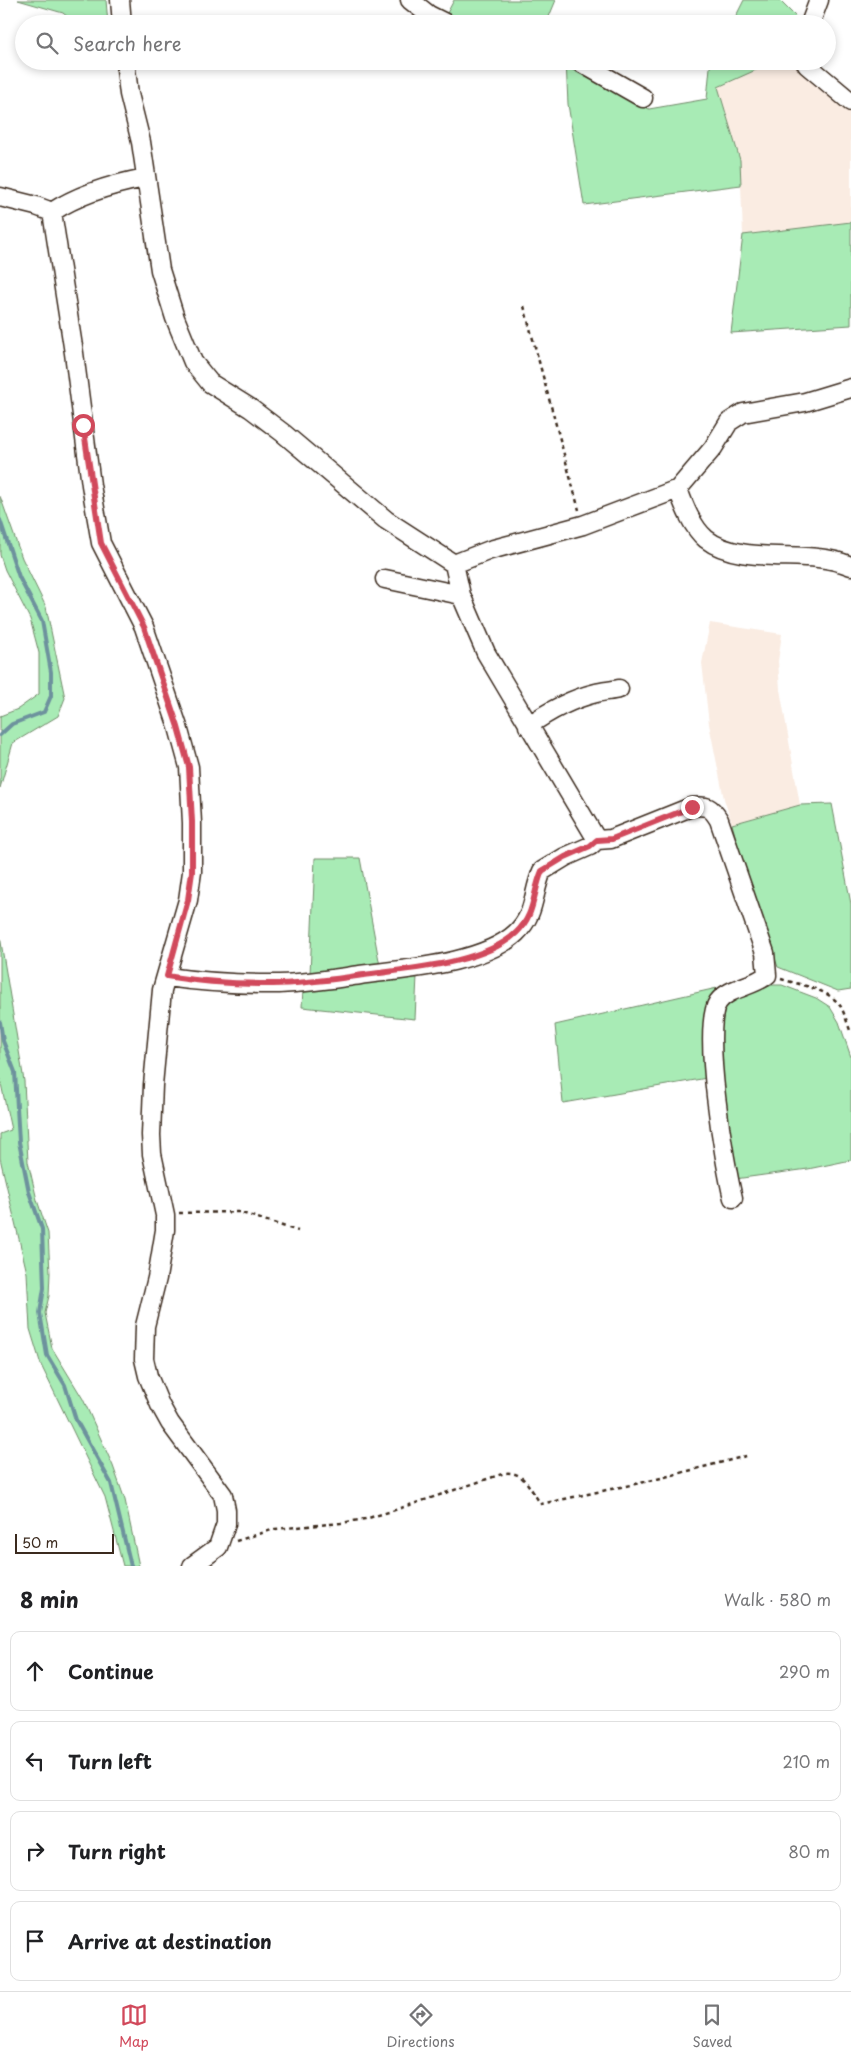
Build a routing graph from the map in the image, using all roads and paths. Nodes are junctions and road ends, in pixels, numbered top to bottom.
1 (120, 0) edge
2 (410, 0) edge
3 (819, 0) edge
4 (121, 15) edge
5 (429, 15) edge
6 (813, 15) edge
7 (126, 70) edge
8 (594, 70) edge
9 (813, 70) edge
10 (643, 98) dead end
11 (851, 102) edge
12 (146, 178) junction
13 (0, 197) edge
14 (52, 212) junction
15 (524, 306) dead end
16 (851, 388) edge
17 (678, 489) junction
18 (583, 525) junction
19 (454, 564) junction
20 (851, 566) edge
21 (385, 579) dead end
22 (461, 595) junction
23 (619, 689) dead end
24 (528, 726) junction
25 (597, 840) junction
26 (768, 975) junction
27 (167, 976) junction
28 (851, 1033) edge
29 (733, 1198) dead end
30 (165, 1215) junction
31 (298, 1231) dead end
32 (750, 1455) dead end
33 (218, 1547) junction
34 (192, 1566) edge

1 - 4 street
2 - 5 street
3 - 6 street
7 - 12 street
8 - 10 street
9 - 11 street
12 - 14 street
12 - 19 street
13 - 14 street
14 - 27 street
15 - 18 path
16 - 17 street
17 - 18 street
17 - 20 street
18 - 19 street
19 - 22 street
21 - 22 street
22 - 24 street
23 - 24 street
24 - 25 street
25 - 26 street
25 - 27 street
26 - 28 path
26 - 29 street
27 - 30 street
30 - 31 path
30 - 33 street
32 - 33 path
33 - 34 street

